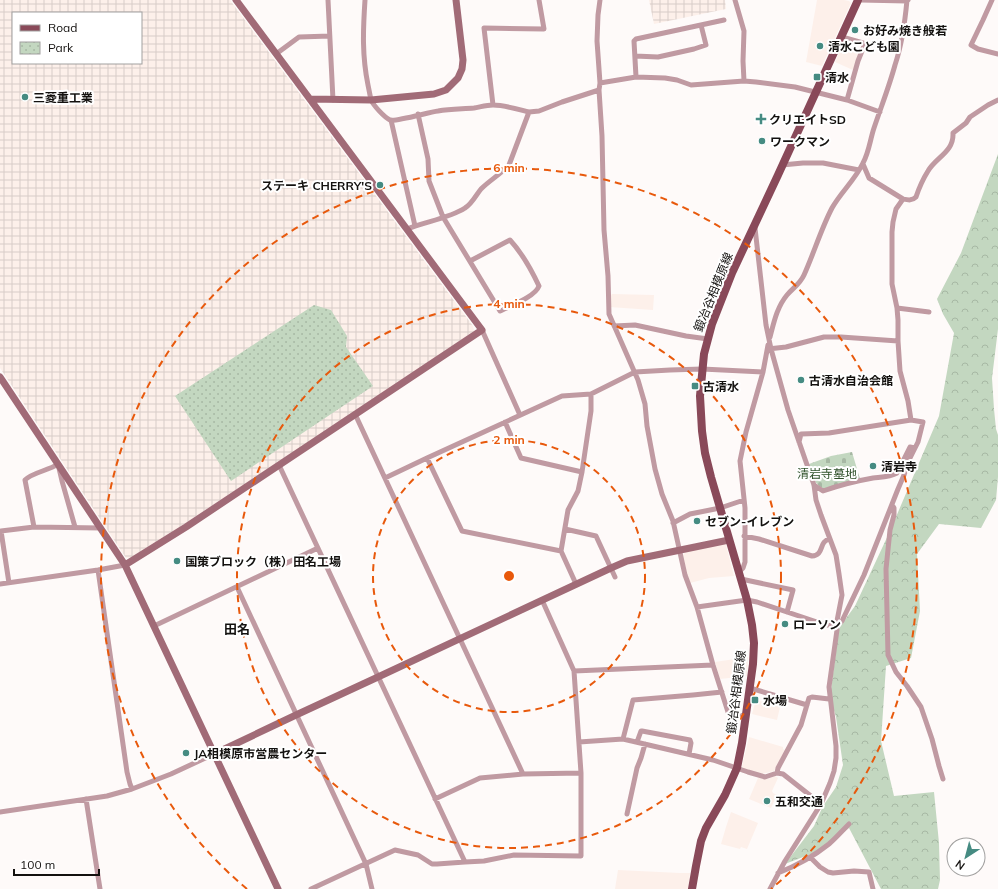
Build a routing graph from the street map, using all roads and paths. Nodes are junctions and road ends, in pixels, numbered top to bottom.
1 (236, 0) edge
2 (328, 0) edge
3 (365, 0) edge
4 (456, 0) edge
5 (539, 0) edge
6 (600, 0) edge
7 (735, 0) edge
8 (859, 0) edge
9 (907, 0) edge
10 (992, 0) edge
11 (724, 20) dead end
12 (701, 25) junction
13 (330, 36) junction
14 (842, 36) junction
15 (276, 54) junction
16 (998, 54) edge
17 (635, 56) junction
18 (636, 77) junction
19 (744, 81) junction
20 (600, 82) junction
21 (599, 90) junction
22 (816, 93) junction
23 (310, 100) junction
24 (333, 100) junction
25 (371, 100) junction
26 (847, 100) junction
27 (998, 100) edge
28 (493, 105) junction
29 (528, 112) junction
30 (880, 112) junction
31 (418, 114) junction
32 (391, 120) junction
33 (863, 164) junction
34 (782, 166) junction
35 (860, 170) junction
36 (903, 199) junction
37 (443, 217) junction
38 (754, 225) junction
39 (415, 226) junction
40 (407, 229) junction
41 (470, 261) junction
42 (897, 308) junction
43 (929, 312) dead end
44 (614, 326) junction
45 (482, 330) junction
46 (708, 339) junction
47 (769, 339) junction
48 (898, 341) junction
49 (769, 349) junction
50 (702, 369) junction
51 (635, 372) junction
52 (762, 372) junction
53 (0, 377) edge
54 (591, 394) junction
55 (355, 414) junction
56 (520, 415) junction
57 (911, 420) junction
58 (505, 422) junction
59 (799, 444) junction
60 (914, 448) junction
61 (427, 458) junction
62 (58, 464) junction
63 (279, 465) junction
64 (582, 472) junction
65 (385, 478) junction
66 (814, 485) junction
67 (744, 500) junction
68 (892, 504) junction
69 (720, 508) junction
70 (673, 523) junction
71 (34, 527) junction
72 (75, 527) junction
73 (101, 528) junction
74 (565, 529) junction
75 (0, 531) edge
76 (744, 536) junction
77 (830, 539) junction
78 (729, 540) junction
79 (318, 548) junction
80 (679, 550) junction
81 (561, 551) junction
82 (125, 565) junction
83 (611, 568) junction
84 (98, 570) junction
85 (740, 576) junction
86 (615, 577) dead end
87 (9, 583) junction
88 (0, 584) edge
89 (576, 584) junction
90 (237, 587) junction
91 (542, 600) junction
92 (747, 600) junction
93 (697, 607) junction
94 (787, 612) junction
95 (154, 626) junction
96 (836, 626) junction
97 (460, 639) junction
98 (713, 665) junction
99 (574, 670) junction
100 (378, 677) junction
101 (750, 688) junction
102 (722, 692) junction
103 (829, 699) junction
104 (807, 706) junction
105 (296, 714) junction
106 (746, 717) junction
107 (623, 739) junction
108 (579, 742) junction
109 (637, 742) junction
110 (646, 744) junction
111 (214, 754) junction
112 (689, 754) junction
113 (737, 768) junction
114 (581, 773) junction
115 (777, 773) junction
116 (523, 774) junction
117 (943, 779) dead end
118 (132, 789) junction
119 (86, 799) junction
120 (435, 799) junction
121 (821, 804) junction
122 (0, 812) edge
123 (627, 814) dead end
124 (849, 824) dead end
125 (810, 858) junction
126 (465, 862) junction
127 (366, 864) junction
128 (778, 873) junction
129 (100, 889) edge
130 (278, 889) edge
131 (311, 889) edge
132 (372, 889) edge
133 (692, 889) edge
134 (770, 889) edge
135 (873, 889) edge

1 - 15 street
2 - 13 street
3 - 25 street
4 - 25 street
5 - 28 street
6 - 20 street
7 - 19 street
8 - 9 street
8 - 14 main road, 鍛冶谷相模原線
9 - 30 street
10 - 16 street
11 - 12 street
12 - 17 street
12 - 17 street
13 - 15 street
13 - 24 street
14 - 22 main road, 鍛冶谷相模原線
14 - 26 street
15 - 23 street
17 - 18 street
18 - 19 street
18 - 20 street
19 - 22 street
20 - 21 street
21 - 29 street
21 - 44 street
22 - 26 street
22 - 34 main road, 鍛冶谷相模原線
23 - 24 street
23 - 40 street
24 - 25 street
25 - 32 street
26 - 30 street
27 - 36 street
28 - 29 street
28 - 31 street
29 - 37 street
30 - 33 street
31 - 32 street
31 - 37 street
32 - 39 street
33 - 35 street
33 - 36 street
34 - 35 street
34 - 38 main road, 鍛冶谷相模原線
35 - 47 street
36 - 42 street
37 - 39 street
37 - 41 street
38 - 46 main road, 鍛冶谷相模原線
38 - 47 street
39 - 40 street
40 - 45 street
41 - 41 street
42 - 43 street
42 - 48 street
44 - 46 street
44 - 51 street
45 - 55 street
45 - 56 street
46 - 50 main road, 鍛冶谷相模原線
47 - 49 street
48 - 49 street
48 - 57 street
49 - 52 street
49 - 59 street
50 - 51 street
50 - 52 street
50 - 69 main road, 鍛冶谷相模原線
51 - 54 street
51 - 70 street
52 - 67 street
53 - 62 street
54 - 56 street
54 - 64 street
55 - 63 street
55 - 65 street
56 - 58 street
57 - 59 street
57 - 60 street
58 - 61 street
58 - 64 street
59 - 66 street
60 - 66 street
60 - 68 street
61 - 65 street
61 - 81 street
62 - 71 street
62 - 72 street
62 - 73 street
63 - 79 street
63 - 82 street
64 - 74 street
65 - 97 street
66 - 77 street
67 - 69 street
67 - 76 street
68 - 96 street
68 - 117 street
69 - 70 street
69 - 78 main road, 鍛冶谷相模原線
70 - 80 street
71 - 72 street
71 - 75 street
72 - 73 street
73 - 82 street
74 - 81 street
74 - 83 street
75 - 87 street
76 - 77 street
76 - 85 street
77 - 96 street
78 - 80 street
78 - 85 main road, 鍛冶谷相模原線
79 - 90 street
79 - 100 street
80 - 83 street
80 - 93 street
81 - 89 street
82 - 84 street
82 - 95 street
83 - 86 street
83 - 89 street
84 - 87 street
84 - 118 street
85 - 92 main road, 鍛冶谷相模原線
85 - 94 street
87 - 88 street
89 - 91 street
90 - 95 street
90 - 105 street
91 - 97 street
91 - 99 street
92 - 93 street
92 - 94 street
92 - 101 main road, 鍛冶谷相模原線
93 - 98 street
94 - 96 street
95 - 111 street
96 - 103 street
97 - 100 street
97 - 116 street
98 - 99 street
98 - 102 street
99 - 108 street
100 - 105 street
100 - 120 street
101 - 104 street
101 - 106 main road, 鍛冶谷相模原線
102 - 106 street
102 - 107 street
103 - 104 street
103 - 121 street
104 - 115 street
105 - 111 street
105 - 127 street
106 - 113 main road, 鍛冶谷相模原線
107 - 108 street
107 - 109 street
108 - 114 street
109 - 110 street
109 - 112 street
110 - 112 street
110 - 123 street
111 - 118 street
111 - 130 street
112 - 113 street
113 - 115 street
113 - 133 main road, 鍛冶谷相模原線
114 - 116 street
114 - 126 street
115 - 121 street
116 - 120 street
118 - 119 street
119 - 122 street
119 - 129 street
120 - 126 street
121 - 128 street
124 - 125 street
125 - 128 street
125 - 135 street
126 - 127 street
127 - 131 street
127 - 132 street
128 - 134 street

